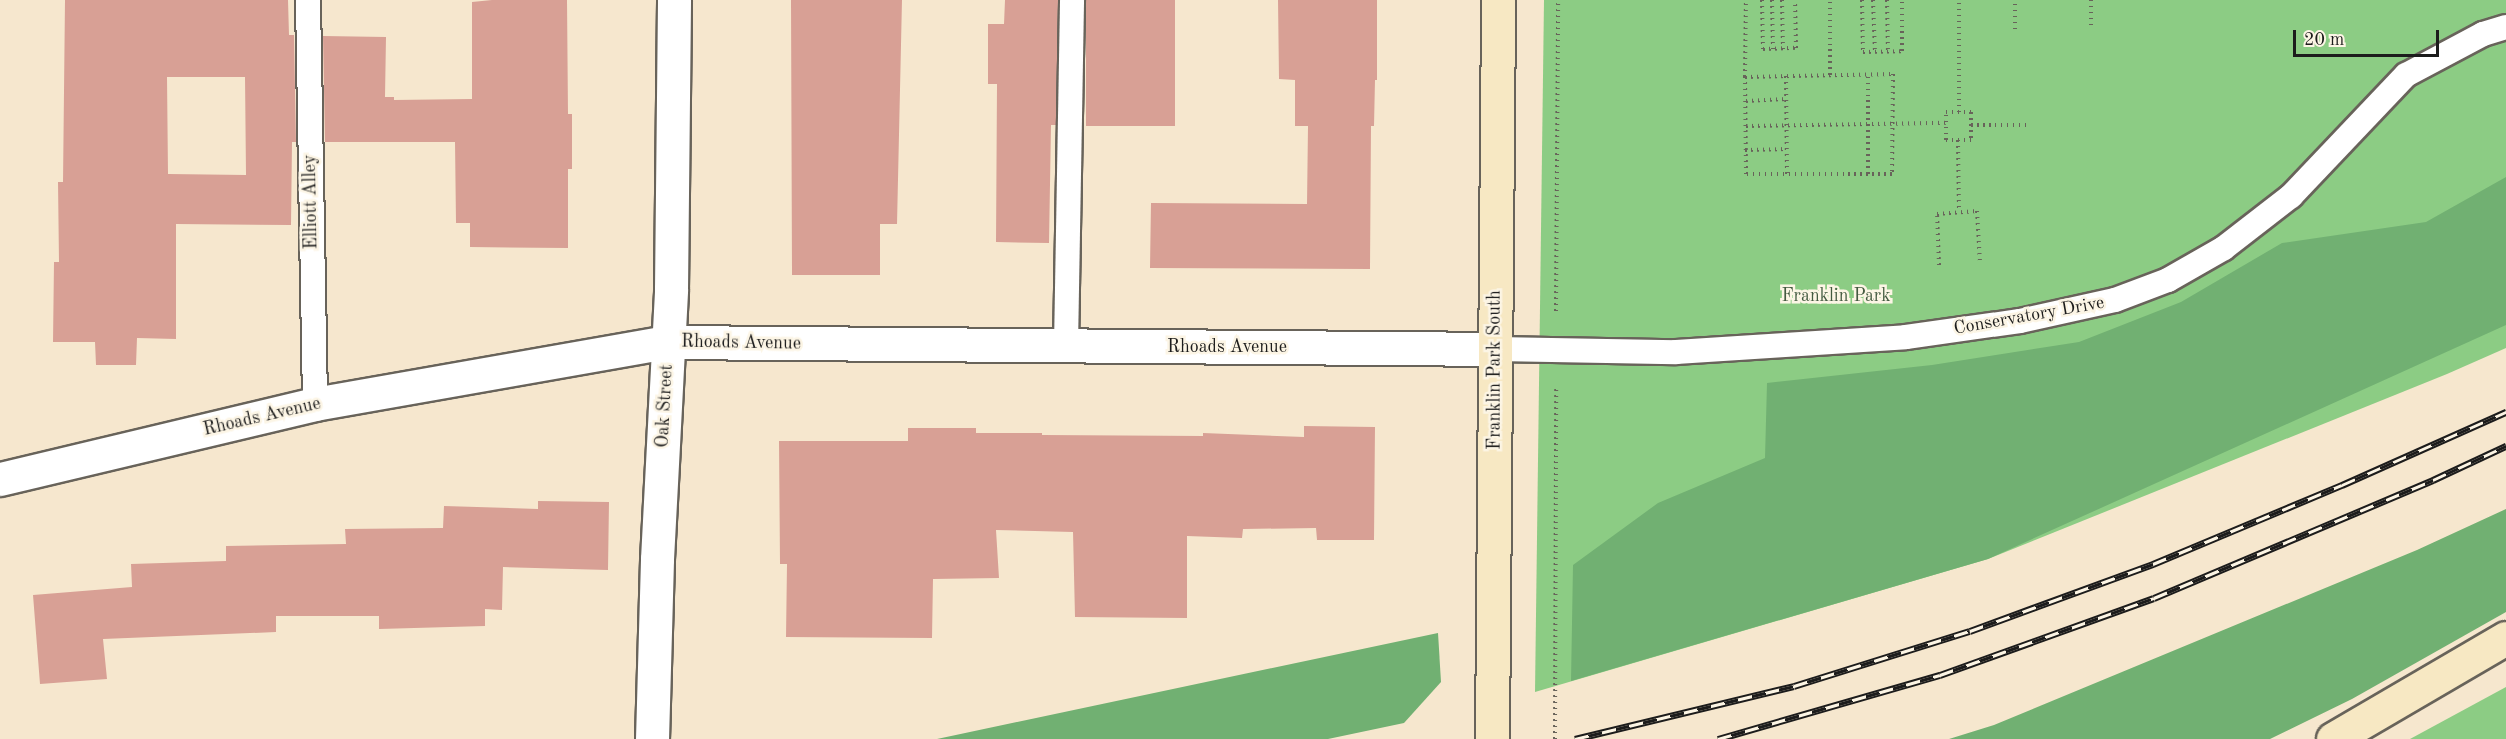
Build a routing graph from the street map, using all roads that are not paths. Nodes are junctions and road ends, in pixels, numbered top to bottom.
1 (308, 0) edge
2 (674, 0) edge
3 (1072, 0) edge
4 (1498, 0) edge
5 (2506, 27) edge
6 (668, 342) junction
7 (1066, 346) junction
8 (1496, 349) junction
9 (315, 404) junction
10 (0, 479) edge
11 (2506, 638) edge
12 (652, 739) edge
13 (1492, 739) edge
14 (2333, 739) edge

1 - 9 lane, Elliott Alley
2 - 6 street, Oak Street
3 - 7 lane
4 - 8 street, Franklin Park South
5 - 8 lane, Conservatory Drive
6 - 7 street, Rhoads Avenue
6 - 9 street, Rhoads Avenue
6 - 12 street, Oak Street
7 - 8 street, Rhoads Avenue
8 - 13 street, Franklin Park South
9 - 10 street, Rhoads Avenue
11 - 14 street

